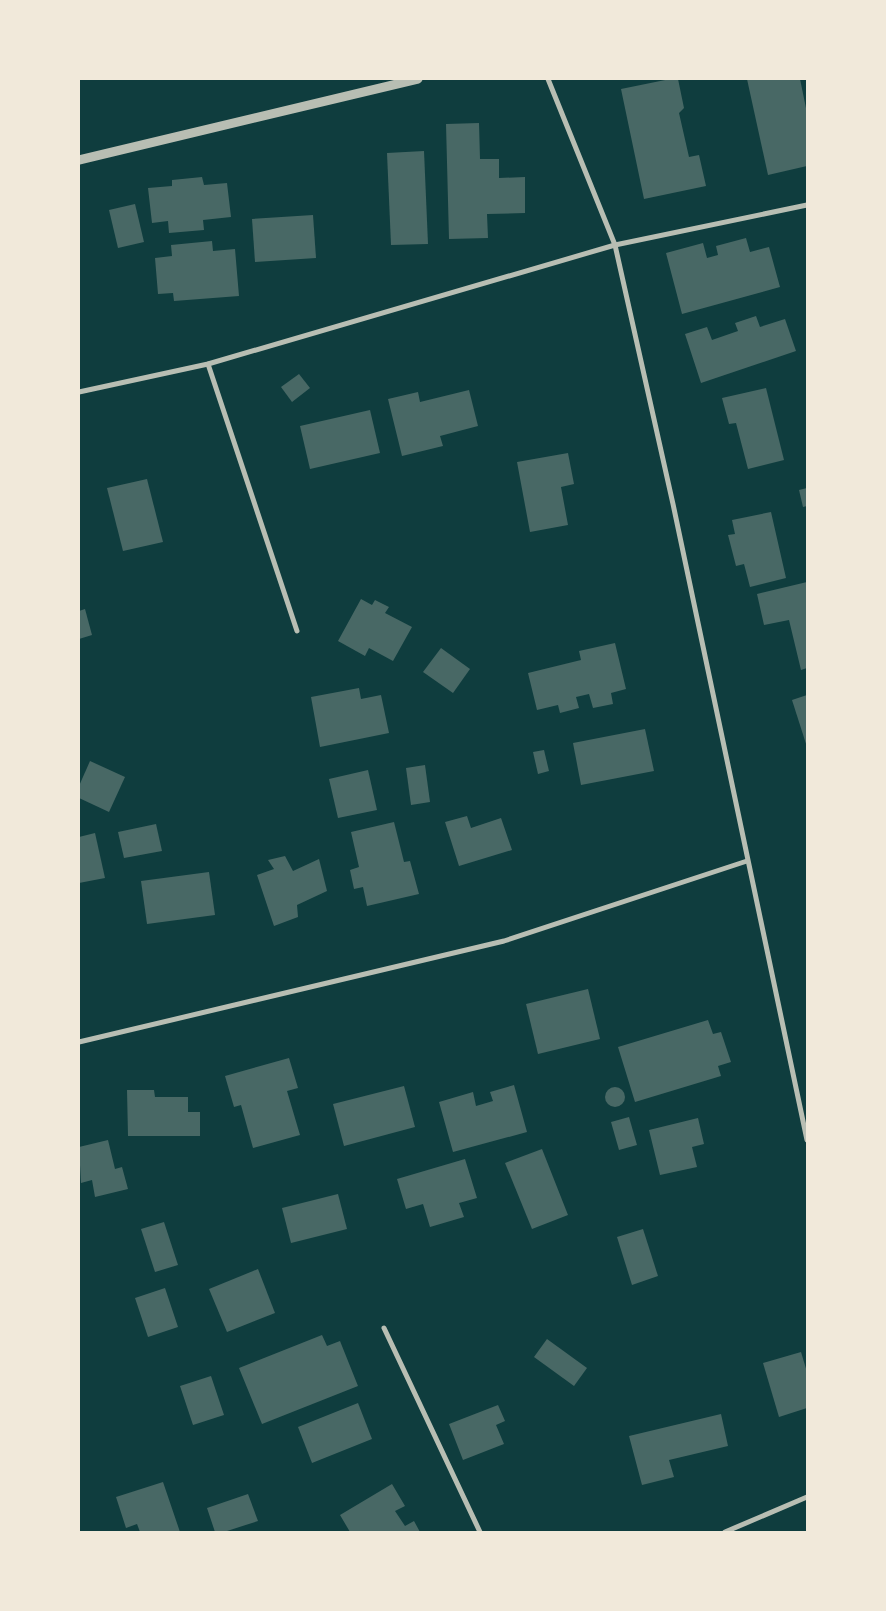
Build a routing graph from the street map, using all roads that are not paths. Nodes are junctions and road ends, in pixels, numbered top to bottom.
1 (418, 79) edge
2 (548, 79) edge
3 (79, 160) edge
4 (807, 204) edge
5 (615, 245) junction
6 (208, 364) junction
7 (79, 392) edge
8 (297, 631) dead end
9 (747, 861) junction
10 (79, 1042) edge
11 (807, 1140) edge
12 (384, 1328) dead end
13 (807, 1497) edge
14 (480, 1532) edge
15 (725, 1532) edge

1 - 3 street
2 - 5 street
4 - 5 street
5 - 6 street
5 - 9 street
6 - 7 street
6 - 8 street
9 - 10 street
9 - 11 street
12 - 14 street
13 - 15 street

